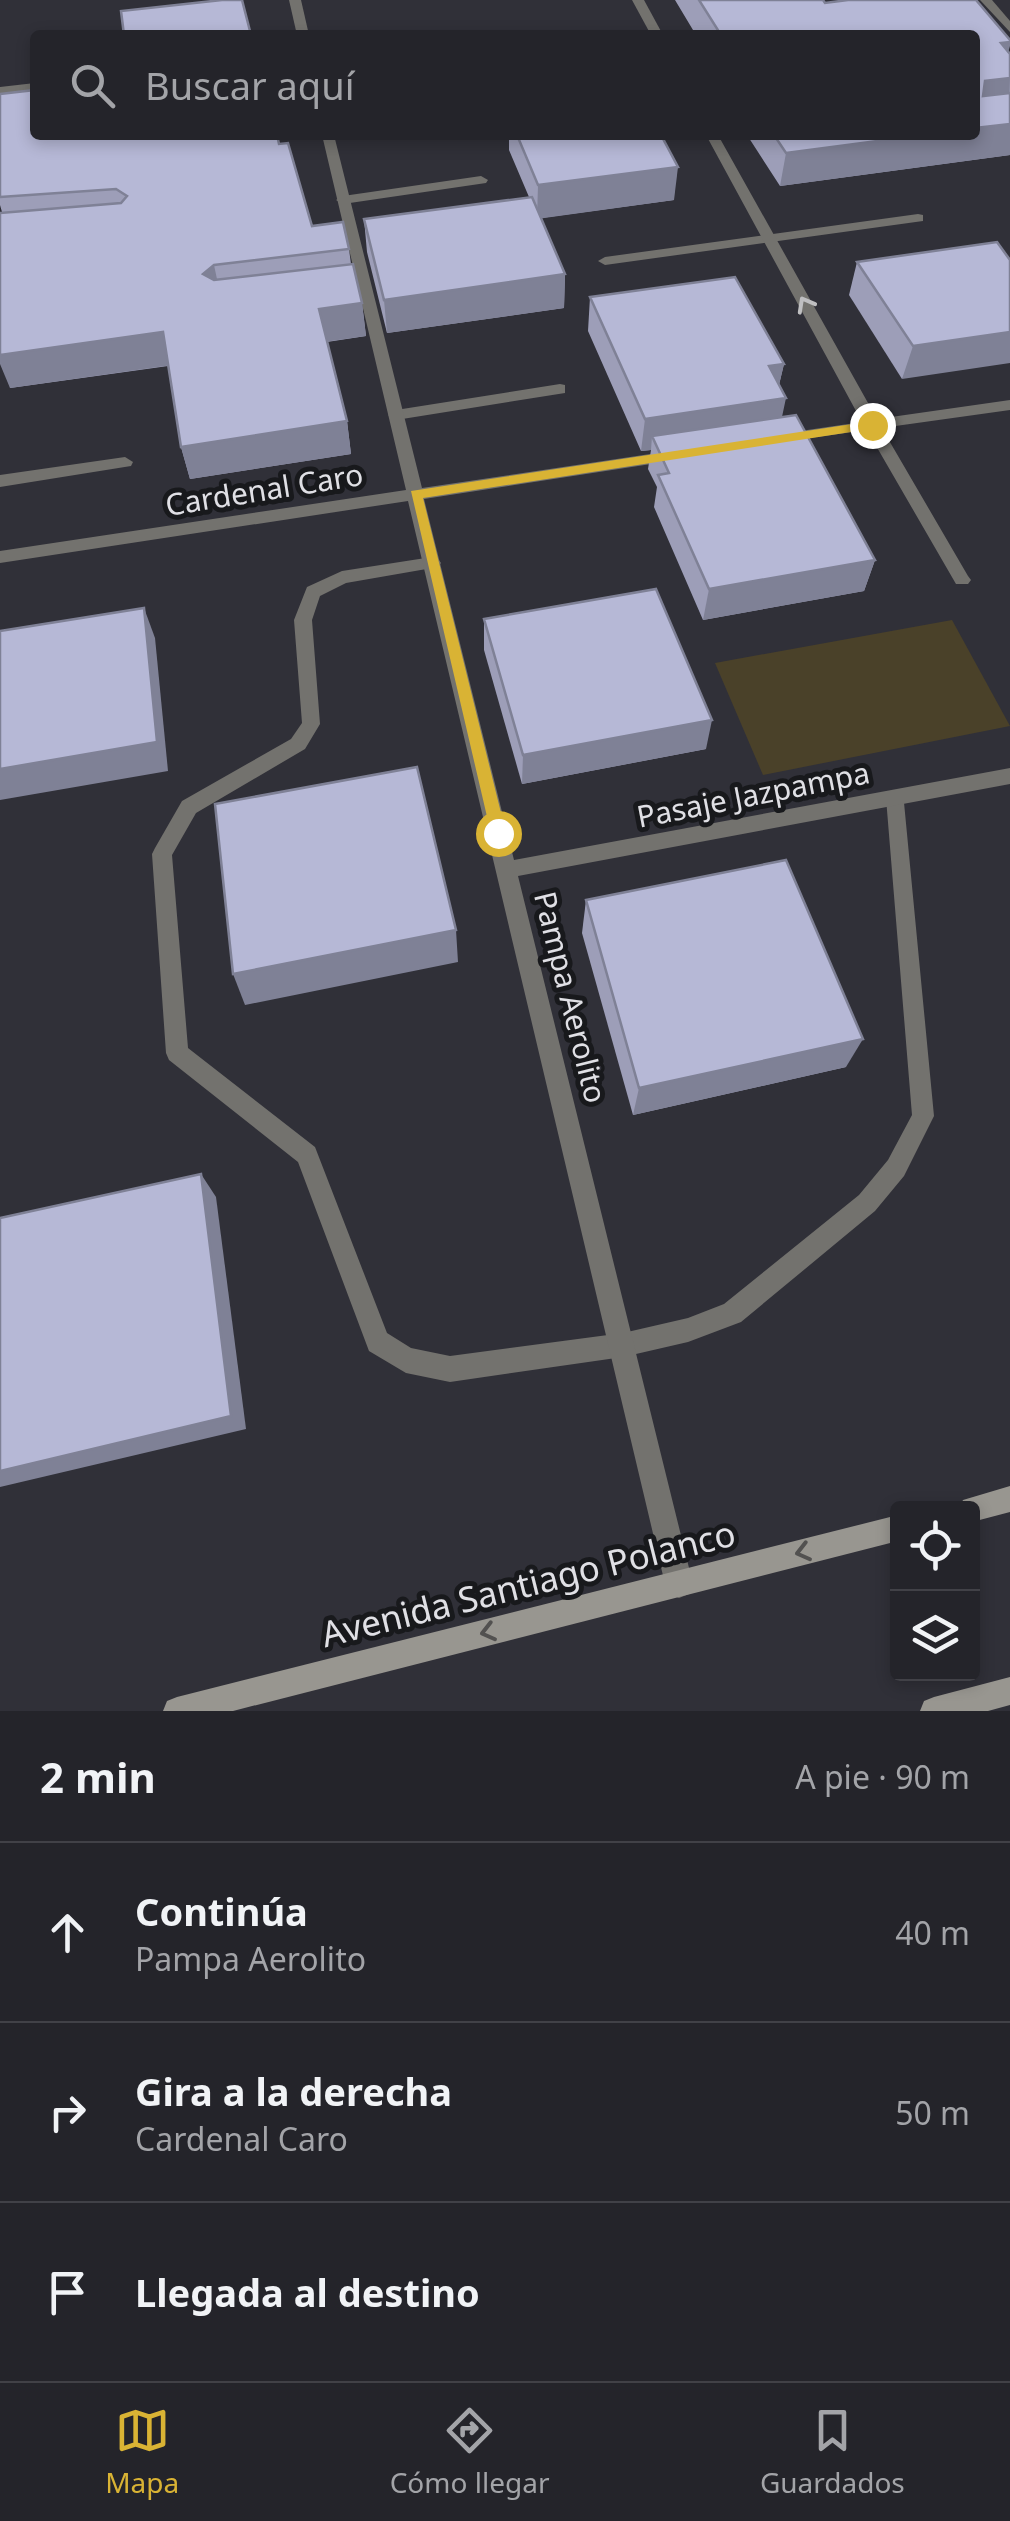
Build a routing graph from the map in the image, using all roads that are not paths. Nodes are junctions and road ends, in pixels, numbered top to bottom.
1 (295, 0) edge
2 (638, 0) edge
3 (986, 0) edge
4 (1010, 28) edge
5 (302, 30) edge
6 (654, 30) edge
7 (30, 87) edge
8 (0, 91) edge
9 (329, 140) edge
10 (715, 140) edge
11 (481, 180) dead end
12 (344, 200) junction
13 (918, 218) dead end
14 (768, 237) junction
15 (604, 261) dead end
16 (365, 290) junction
17 (347, 292) edge
18 (560, 389) dead end
19 (1010, 405) edge
20 (396, 415) junction
21 (872, 425) junction
22 (760, 442) edge
23 (704, 451) edge
24 (126, 462) dead end
25 (0, 481) edge
26 (415, 494) junction
27 (0, 557) edge
28 (432, 564) junction
29 (962, 580) dead end
30 (1010, 776) edge
31 (896, 798) junction
32 (506, 870) junction
33 (623, 1345) junction
34 (1010, 1499) edge
35 (980, 1507) edge
36 (890, 1530) edge
37 (679, 1584) junction
38 (1010, 1691) edge
39 (178, 1711) edge
40 (934, 1711) edge

1 - 5 street
2 - 6 street
3 - 4 street
7 - 8 street
9 - 12 street, Pampa Aerolito
10 - 14 street
11 - 12 street
12 - 16 street, Pampa Aerolito
13 - 14 street
14 - 15 street
21 -> 14 street
16 - 17 street
16 - 20 street, Pampa Aerolito
18 - 20 street
19 - 21 street
20 - 26 street, Pampa Aerolito
21 - 22 street
21 - 29 street
23 - 26 street, Cardenal Caro
24 - 25 street
26 - 27 street, Cardenal Caro
26 - 28 street, Pampa Aerolito
28 - 32 street, Pampa Aerolito
28 - 33 street
30 - 31 street, Pasaje Jazpampa
31 - 32 street, Pasaje Jazpampa
31 - 33 street
32 - 33 street, Pampa Aerolito
33 - 37 street, Pampa Aerolito
34 - 35 street
36 -> 37 street, Avenida Santiago Polanco
37 -> 39 street, Avenida Santiago Polanco
38 - 40 street

